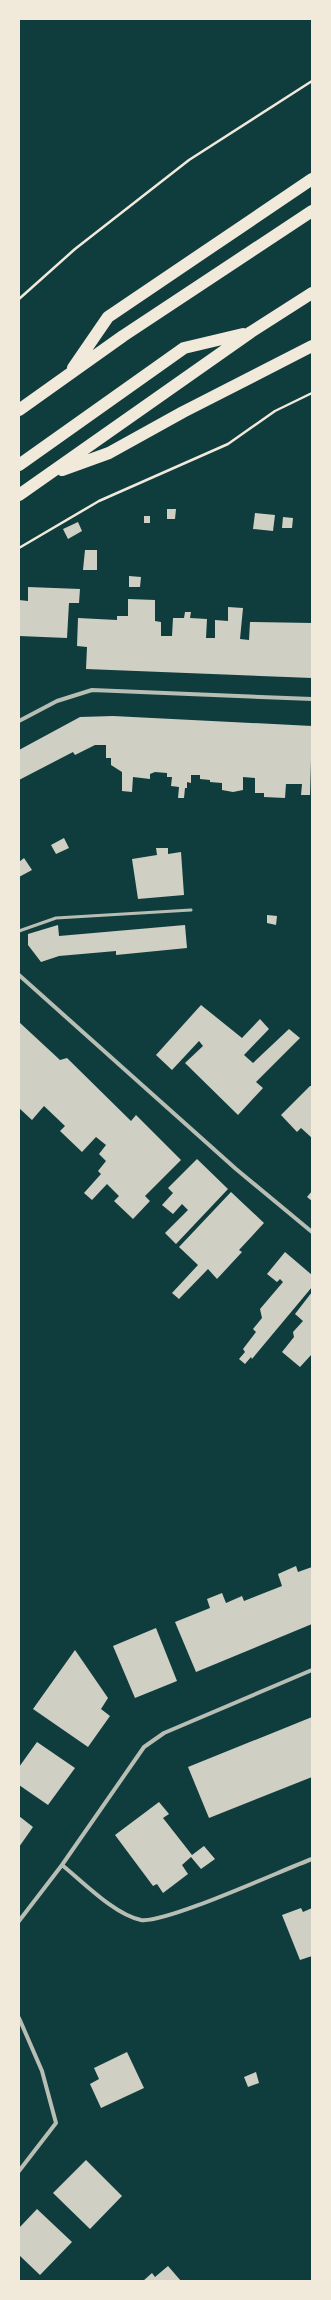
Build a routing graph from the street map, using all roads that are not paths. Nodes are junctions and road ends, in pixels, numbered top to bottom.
1 (312, 179) edge
2 (312, 211) edge
3 (312, 293) edge
4 (251, 332) junction
5 (312, 346) edge
6 (68, 376) junction
7 (19, 410) edge
8 (19, 465) edge
9 (46, 476) junction
10 (19, 496) edge
11 (312, 699) edge
12 (19, 721) edge
13 (191, 910) dead end
14 (19, 931) edge
15 (19, 975) edge
16 (312, 1232) edge
17 (312, 1670) edge
18 (312, 1859) edge
19 (62, 1864) junction
20 (19, 1921) edge
21 (19, 2018) edge
22 (19, 2171) edge

1 - 6 highway
2 - 6 highway
3 - 4 highway
4 - 8 highway
4 - 9 highway
5 - 9 highway
6 - 7 highway
9 - 10 highway
11 - 12 street
13 - 14 lane
15 - 16 street
17 - 19 street
18 - 19 street
19 - 20 street
21 - 22 street

